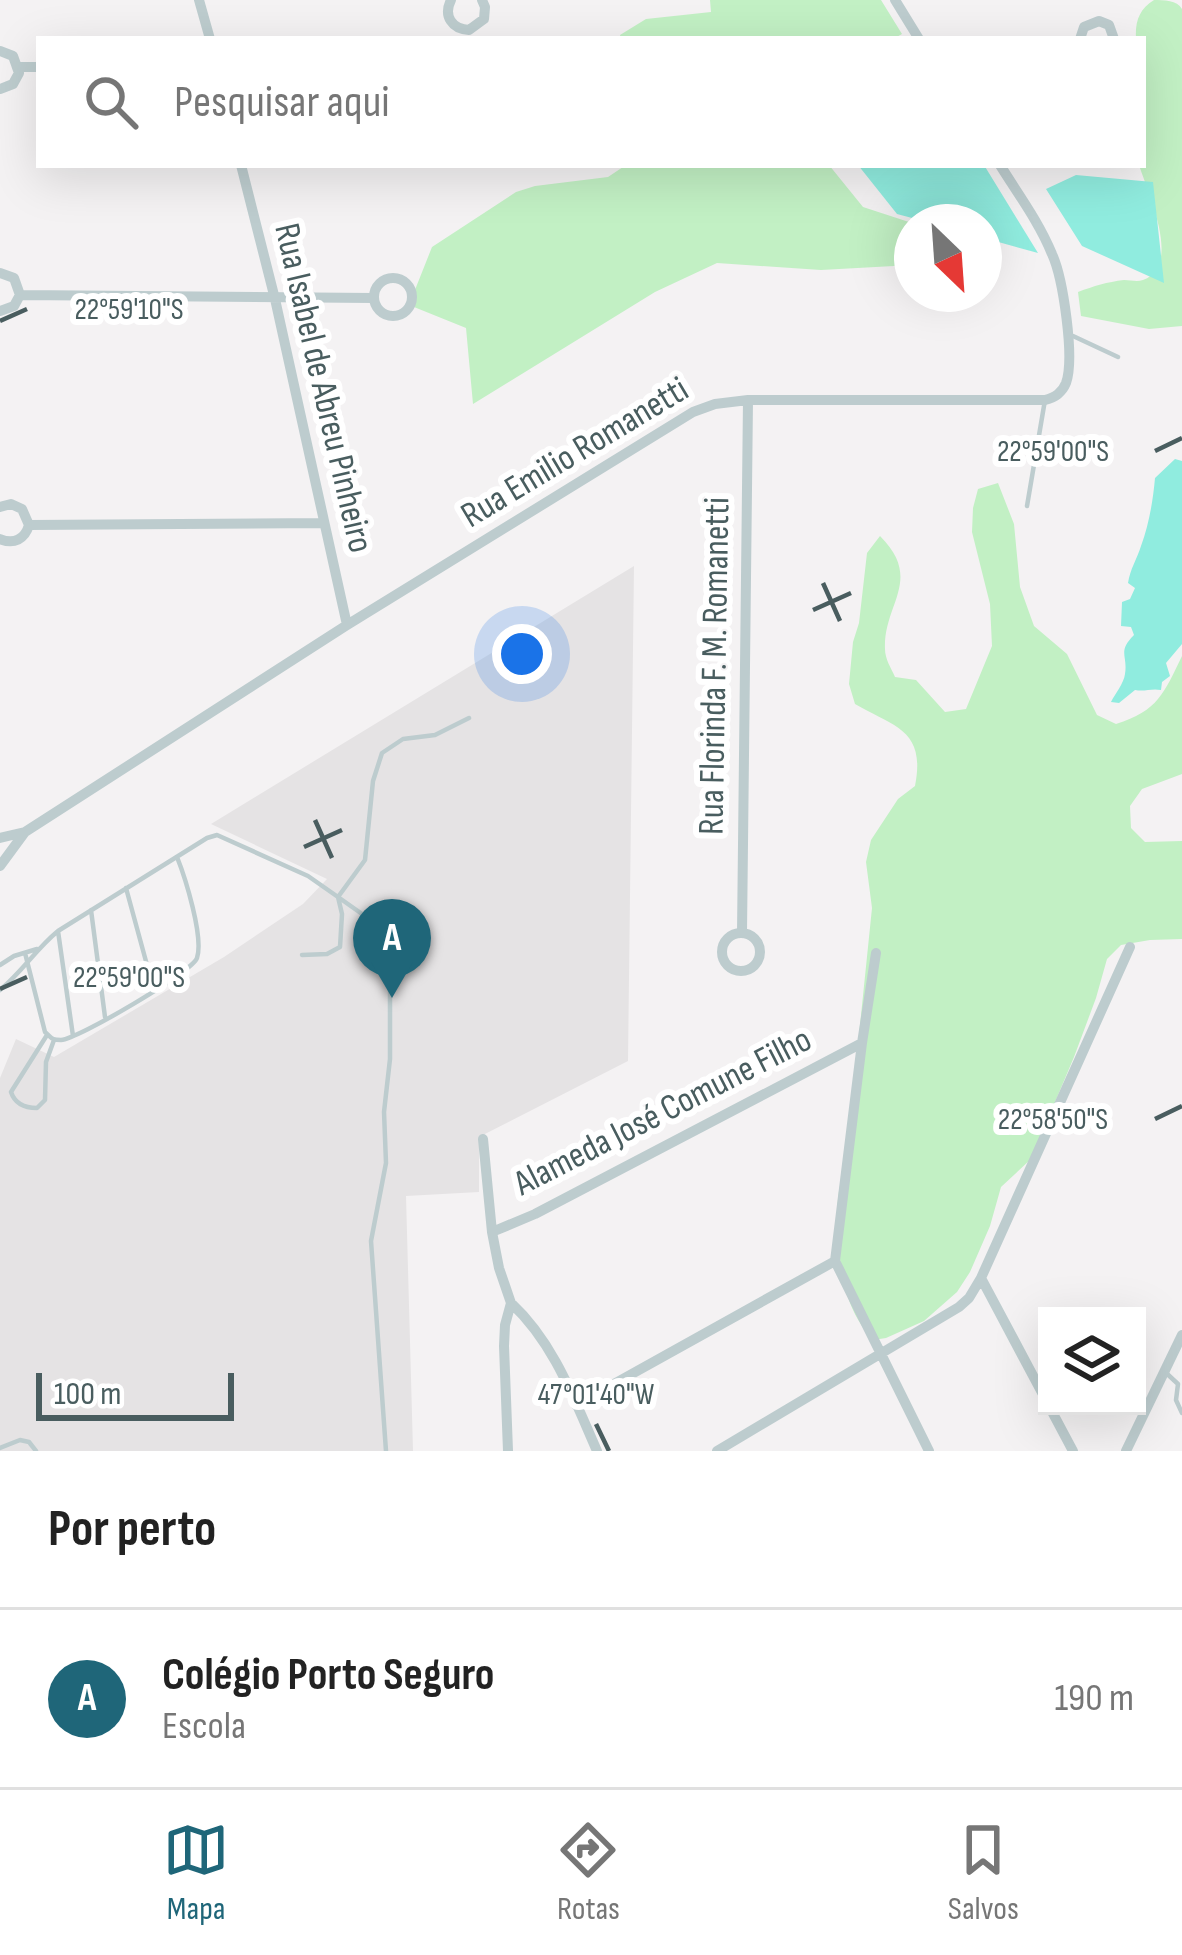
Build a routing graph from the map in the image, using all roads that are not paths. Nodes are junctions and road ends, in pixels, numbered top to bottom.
1 (199, 0) edge
2 (451, 0) edge
3 (482, 0) edge
4 (896, 0) edge
5 (210, 36) edge
6 (917, 36) edge
7 (1081, 36) edge
8 (1113, 36) edge
9 (0, 52) edge
10 (19, 67) junction
11 (36, 67) edge
12 (0, 89) edge
13 (242, 168) edge
14 (1002, 168) edge
15 (0, 273) edge
16 (20, 295) junction
17 (374, 298) dead end
18 (274, 299) junction
19 (0, 311) edge
20 (1067, 333) junction
21 (1118, 357) dead end
22 (748, 400) junction
23 (1045, 400) junction
24 (1028, 506) dead end
25 (0, 507) edge
26 (324, 524) junction
27 (29, 525) junction
28 (0, 539) edge
29 (347, 626) junction
30 (469, 718) dead end
31 (25, 832) junction
32 (0, 838) edge
33 (176, 857) junction
34 (0, 866) edge
35 (126, 888) junction
36 (338, 897) junction
37 (91, 910) junction
38 (58, 931) junction
39 (742, 933) dead end
40 (1130, 947) dead end
41 (37, 949) junction
42 (25, 952) junction
43 (876, 953) dead end
44 (302, 955) dead end
45 (28, 962) junction
46 (0, 965) edge
47 (159, 988) junction
48 (0, 990) edge
49 (105, 1020) junction
50 (47, 1034) junction
51 (73, 1036) junction
52 (55, 1039) junction
53 (862, 1043) junction
54 (484, 1139) dead end
55 (492, 1232) junction
56 (836, 1261) junction
57 (981, 1277) junction
58 (512, 1304) junction
59 (1182, 1335) edge
60 (881, 1354) junction
61 (1164, 1371) junction
62 (1038, 1385) edge
63 (576, 1406) junction
64 (1182, 1413) edge
65 (1054, 1415) edge
66 (0, 1448) edge
67 (36, 1451) edge
68 (386, 1451) edge
69 (508, 1451) edge
70 (597, 1451) edge
71 (718, 1451) edge
72 (929, 1451) edge
73 (1073, 1451) edge
74 (1126, 1451) edge

1 - 5 street
2 - 3 street
4 - 6 street
7 - 8 street
9 - 10 street
10 - 11 street
10 - 12 street
13 - 18 street, Rua Isabel de Abreu Pinheiro
14 - 20 street
15 - 16 street
16 - 18 street
16 - 19 street
17 - 18 street
18 - 26 street, Rua Isabel de Abreu Pinheiro
20 - 21 lane
20 - 23 street
22 - 23 street, Rua Emilio Romanetti
22 - 29 street, Rua Emilio Romanetti
22 - 39 street, Rua Florinda F. M. Romanetti
23 - 24 lane
25 - 27 street
26 - 27 street
26 - 29 street, Rua Isabel de Abreu Pinheiro
27 - 28 street
29 - 31 street, Rua Emilio Romanetti
30 - 36 lane
31 - 32 street, Rua Emilio Romanetti
31 - 34 street, Rua Emilio Romanetti
33 - 35 lane
33 - 36 lane
33 - 47 lane
35 - 37 lane
35 - 47 lane
36 - 44 lane
36 - 68 lane
37 - 38 lane
37 - 49 lane
38 - 41 lane
38 - 51 lane
40 - 57 street
41 - 42 lane
41 - 45 lane
42 - 45 lane
42 - 46 lane
43 - 53 street
45 - 48 lane
45 - 50 lane
47 - 49 lane
49 - 51 lane
50 - 52 lane
50 - 52 lane
51 - 52 lane
53 - 55 street, Alameda José Comune Filho
53 - 56 street
54 - 55 street
55 - 58 street
56 - 60 street
56 - 63 street
57 - 60 street
57 - 62 street
58 - 63 street
58 - 69 street
59 - 61 street
60 - 71 street
60 - 72 street
61 - 64 lane
61 - 74 street
63 - 70 street
65 - 73 street
66 - 67 lane

